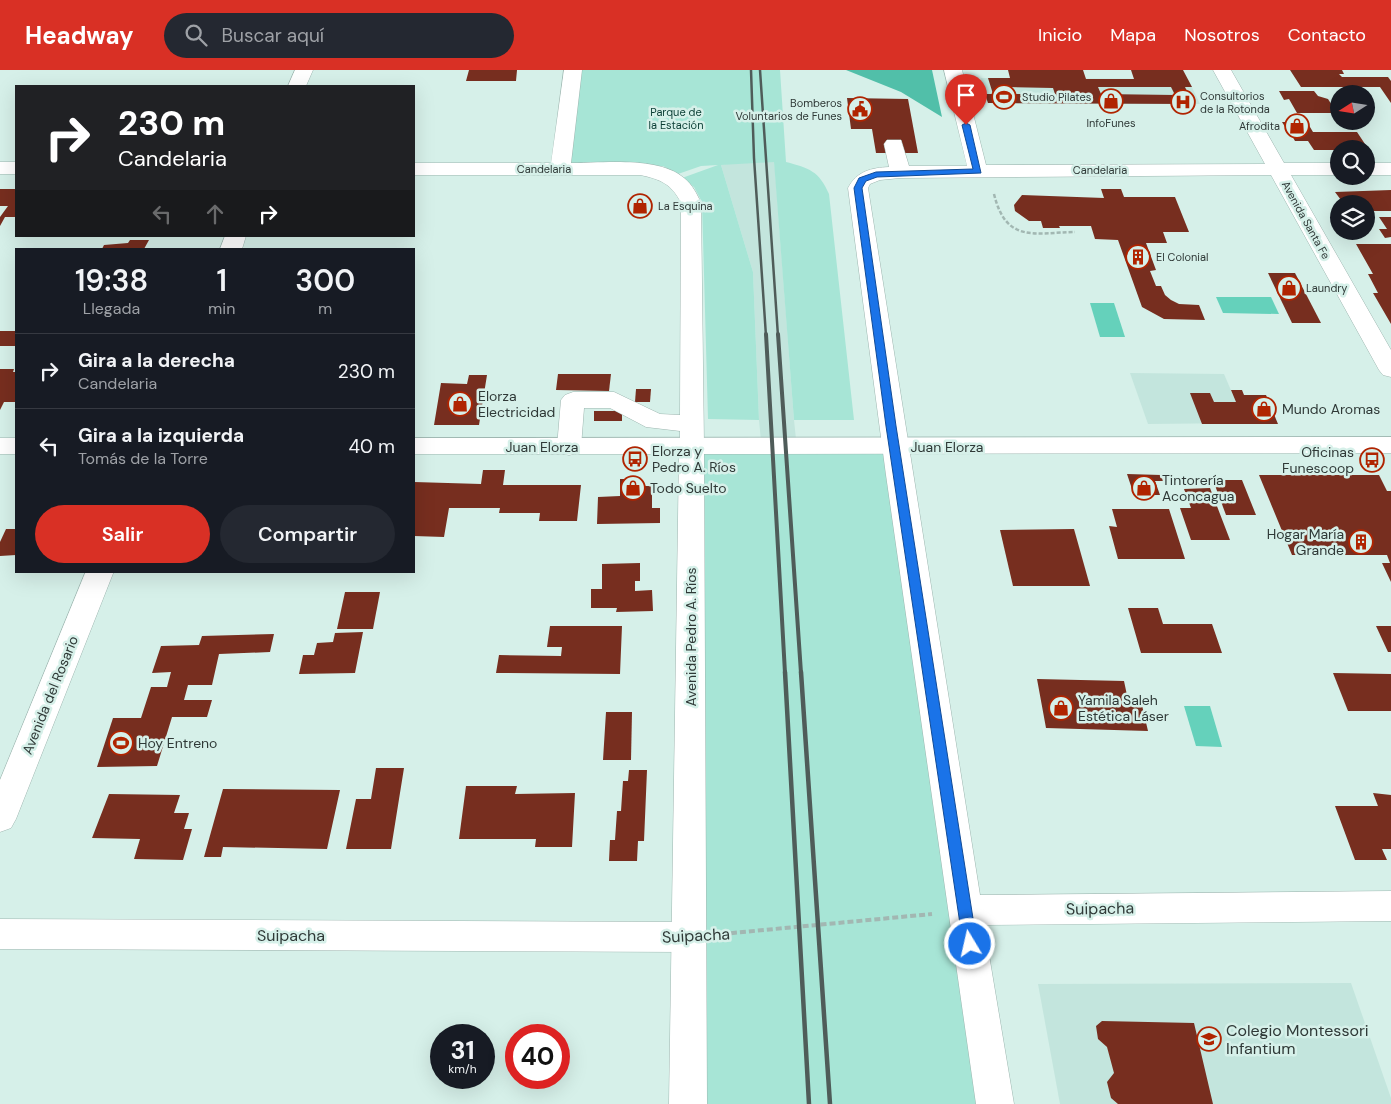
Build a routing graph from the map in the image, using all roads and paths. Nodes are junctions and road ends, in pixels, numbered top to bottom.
1 (304, 70) edge
2 (573, 70) edge
3 (953, 70) edge
4 (1222, 70) edge
5 (297, 85) edge
6 (894, 144) dead end
7 (0, 168) edge
8 (15, 168) edge
9 (415, 168) edge
10 (560, 169) junction
11 (1278, 169) junction
12 (1330, 169) edge
13 (1375, 169) edge
14 (1391, 169) edge
15 (983, 171) junction
16 (900, 172) junction
17 (673, 178) joint
18 (1075, 232) dead end
19 (1391, 370) edge
20 (655, 421) junction
21 (692, 435) junction
22 (1391, 445) edge
23 (0, 446) edge
24 (15, 446) edge
25 (415, 446) edge
26 (570, 447) junction
27 (658, 447) junction
28 (895, 447) junction
29 (99, 573) edge
30 (0, 818) edge
31 (1391, 906) edge
32 (965, 910) junction
33 (0, 934) edge
34 (689, 938) junction
35 (688, 1104) edge
36 (994, 1104) edge

1 - 5 street
2 - 10 street
3 - 15 street
4 - 11 street, Avenida Santa Fe
6 - 16 street
7 - 8 street
9 - 10 street, Candelaria
10 - 17 street, Candelaria
11 - 12 street, Candelaria
11 - 15 street, Candelaria
11 - 19 street, Avenida Santa Fe
13 - 14 street
15 - 16 street, Candelaria
15 - 18 path
16 - 28 street, Candelaria
17 - 21 street, Avenida Pedro A. Ríos
20 - 21 street
20 - 26 street
20 - 27 street
21 - 27 street, Juan Elorza
21 - 28 street, Juan Elorza
21 - 34 street, Avenida Pedro A. Ríos
22 - 28 street, Juan Elorza
23 - 24 street
25 - 26 street, Juan Elorza
26 - 27 street, Juan Elorza
28 - 32 street
29 - 30 street, Avenida del Rosario
31 - 32 street, Suipacha
32 - 34 path, Suipacha
32 - 36 street
33 - 34 street, Suipacha
34 - 35 street, Avenida Pedro A. Ríos

